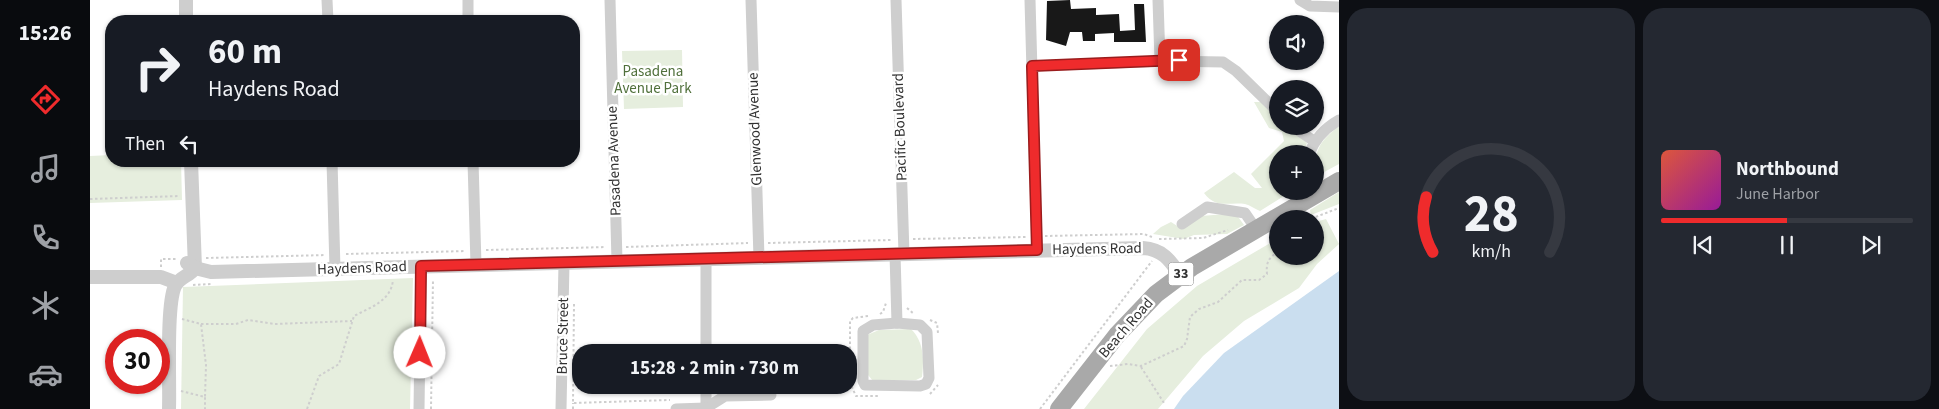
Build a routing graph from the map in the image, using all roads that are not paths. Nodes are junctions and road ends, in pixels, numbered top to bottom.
1 (186, 0) edge
2 (327, 0) edge
3 (468, 0) edge
4 (610, 0) edge
5 (751, 0) edge
6 (896, 0) edge
7 (1030, 0) edge
8 (1158, 0) edge
9 (1300, 0) edge
10 (1339, 7) edge
11 (186, 15) edge
12 (328, 15) edge
13 (468, 15) edge
14 (1160, 61) junction
15 (1032, 66) junction
16 (1269, 103) edge
17 (1339, 120) edge
18 (1305, 135) edge
19 (1314, 141) junction
20 (1312, 145) edge
21 (191, 167) edge
22 (332, 167) edge
23 (473, 167) edge
24 (1339, 181) edge
25 (1324, 187) edge
26 (1300, 200) edge
27 (1182, 224) dead end
28 (1262, 234) junction
29 (1037, 250) junction
30 (900, 254) junction
31 (759, 258) junction
32 (706, 259) junction
33 (617, 261) junction
34 (564, 263) junction
35 (476, 265) junction
36 (191, 266) junction
37 (421, 266) junction
38 (335, 269) junction
39 (1180, 275) junction
40 (90, 278) edge
41 (179, 282) junction
42 (897, 323) junction
43 (706, 344) edge
44 (706, 394) edge
45 (771, 395) dead end
46 (677, 404) edge
47 (706, 408) edge
48 (169, 409) edge
49 (419, 409) edge
50 (562, 409) edge
51 (1058, 409) edge

1 - 11 street
2 - 12 street
3 - 13 street
4 - 33 street, Pasadena Avenue
5 - 31 street, Glenwood Avenue
6 - 30 street, Pacific Boulevard
7 - 15 street
8 - 14 street
9 - 10 street
14 - 15 street
14 - 16 street
15 - 29 street
17 - 19 street
18 - 19 street
19 - 20 street
21 - 36 street
22 - 38 street
23 - 35 street
24 - 25 main road, Beach Road / 33
26 - 28 main road, Beach Road / 33
27 - 28 street
28 - 39 main road, Beach Road / 33
29 - 30 street, Haydens Road
29 - 39 street, Haydens Road
30 - 31 street, Haydens Road
30 - 42 street, Pacific Boulevard
31 - 32 street, Haydens Road
32 - 33 street, Haydens Road
32 - 43 street
33 - 34 street, Haydens Road
34 - 35 street, Haydens Road
34 - 50 street, Bruce Street
35 - 37 street, Haydens Road
36 - 38 street, Haydens Road
36 - 41 street
37 - 38 street, Haydens Road
37 - 49 street
39 - 51 main road, Beach Road / 33
40 - 41 street
41 - 48 street
42 - 42 street
44 - 47 street
45 - 47 street
46 - 47 street

